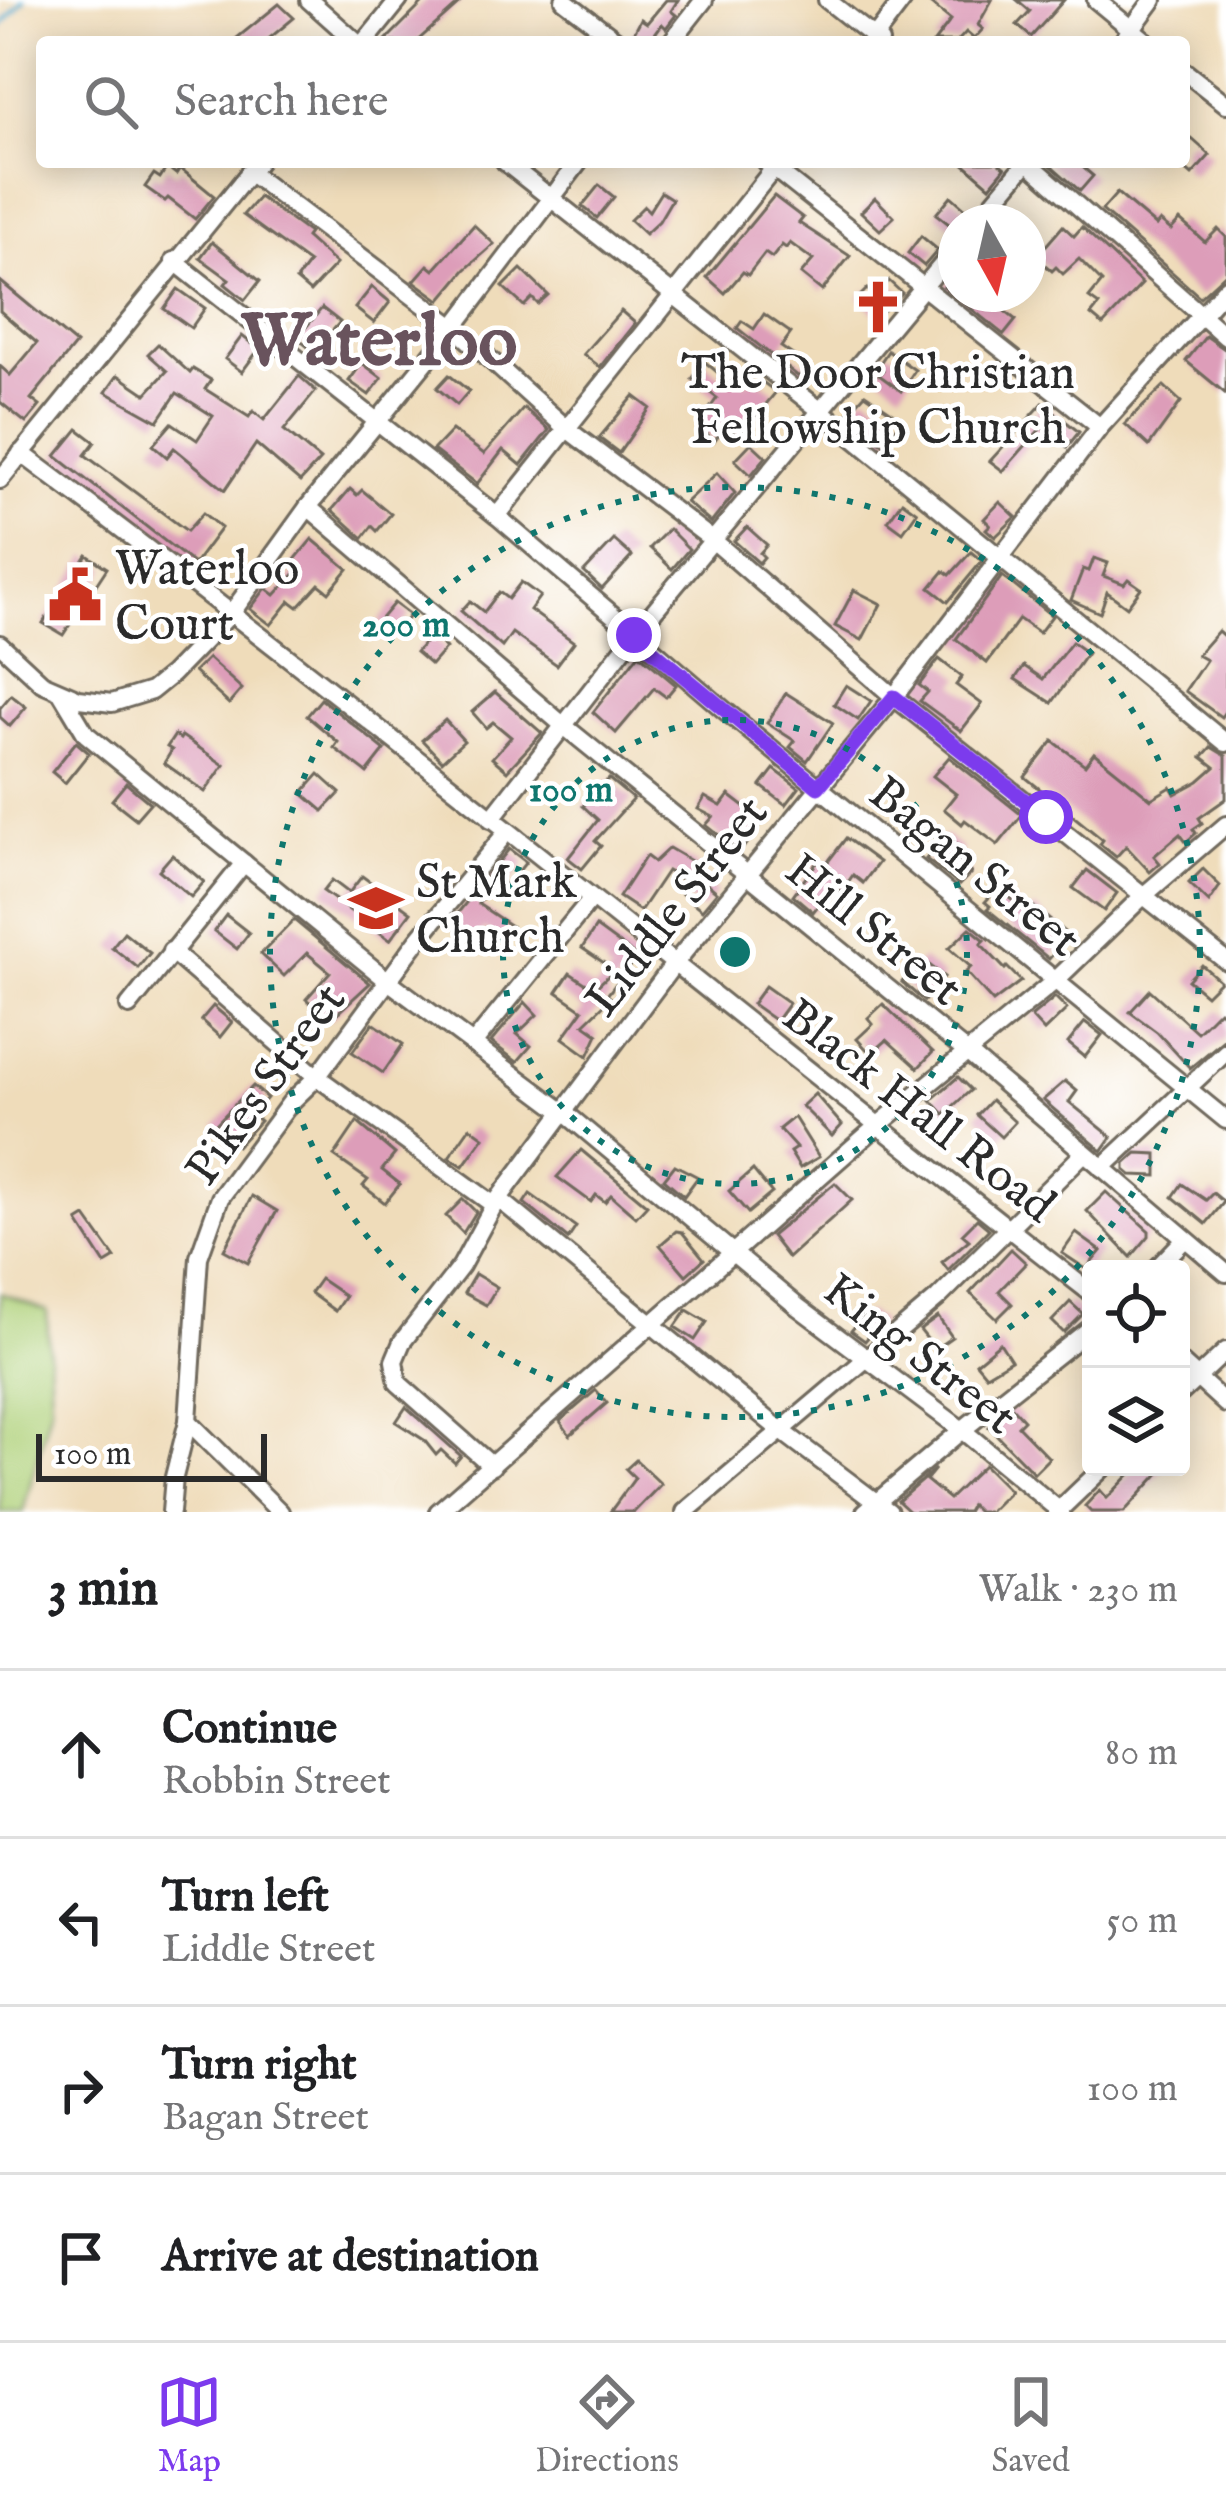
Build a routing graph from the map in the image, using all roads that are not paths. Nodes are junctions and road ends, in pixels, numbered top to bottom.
1 (309, 0) edge
2 (399, 0) edge
3 (565, 0) edge
4 (704, 0) edge
5 (827, 0) edge
6 (903, 0) edge
7 (1096, 0) edge
8 (1153, 0) edge
9 (354, 36) edge
10 (366, 36) edge
11 (611, 36) edge
12 (676, 36) edge
13 (870, 36) edge
14 (878, 36) edge
15 (1127, 36) edge
16 (1190, 76) edge
17 (1226, 104) edge
18 (253, 168) edge
19 (255, 168) edge
20 (514, 168) edge
21 (574, 168) edge
22 (770, 168) edge
23 (778, 168) edge
24 (1023, 168) edge
25 (1035, 168) edge
26 (551, 198) junction
27 (992, 204) edge
28 (174, 261) junction
29 (938, 269) edge
30 (923, 287) junction
31 (1226, 288) edge
32 (673, 298) junction
33 (1203, 314) junction
34 (454, 327) junction
35 (1226, 337) edge
36 (821, 411) junction
37 (378, 421) junction
38 (1100, 428) junction
39 (567, 429) junction
40 (21, 453) junction
41 (0, 480) edge
42 (308, 507) junction
43 (497, 516) junction
44 (714, 541) junction
45 (998, 559) junction
46 (232, 611) junction
47 (634, 635) junction
48 (0, 644) edge
49 (62, 694) junction
50 (894, 697) junction
51 (564, 726) junction
52 (1226, 743) edge
53 (818, 787) junction
54 (491, 819) junction
55 (1226, 825) edge
56 (506, 832) junction
57 (244, 863) junction
58 (746, 875) junction
59 (1143, 896) junction
60 (591, 899) junction
61 (171, 951) junction
62 (1226, 961) edge
63 (674, 964) junction
64 (386, 980) junction
65 (1056, 980) junction
66 (129, 1006) dead end
67 (473, 1044) junction
68 (1226, 1052) edge
69 (968, 1054) junction
70 (317, 1077) junction
71 (1186, 1086) junction
72 (565, 1113) junction
73 (1226, 1120) edge
74 (876, 1127) junction
75 (1084, 1153) junction
76 (1102, 1168) junction
77 (497, 1202) junction
78 (1011, 1228) junction
79 (1185, 1239) junction
80 (734, 1253) junction
81 (1165, 1260) edge
82 (1226, 1273) edge
83 (1082, 1286) edge
84 (653, 1323) junction
85 (1082, 1335) edge
86 (1226, 1351) edge
87 (865, 1357) junction
88 (1187, 1368) edge
89 (1198, 1378) junction
90 (1190, 1386) edge
91 (1226, 1404) edge
92 (188, 1420) junction
93 (779, 1429) junction
94 (962, 1430) junction
95 (492, 1466) junction
96 (1095, 1476) edge
97 (877, 1508) edge
98 (1059, 1511) edge
99 (172, 1512) edge
100 (280, 1512) edge
101 (438, 1512) edge
102 (685, 1512) edge

1 - 9 street
2 - 10 street
3 - 11 street
4 - 12 street
5 - 13 street
6 - 14 street
7 - 15 street
8 - 15 street
16 - 17 street
18 - 28 street
19 - 34 street
20 - 26 street
21 - 26 street
22 - 32 street
23 - 30 street
24 - 27 street
25 - 33 street
26 - 32 street
26 - 34 street
28 - 37 street, Bagan Street
28 - 40 street
29 - 30 street
30 - 36 street
30 - 38 street
31 - 33 street, Liddle Street
32 - 36 street
32 - 39 street
33 - 35 street
33 - 38 street, Liddle Street
34 - 37 street
34 - 39 street
36 - 44 street
36 - 45 street
37 - 42 street
37 - 43 street, Bagan Street
38 - 45 street, Liddle Street
39 - 43 street
39 - 44 street
40 - 41 street
40 - 46 street, Black Hall Road
42 - 46 street
42 - 51 street, Hill Street
43 - 47 street, Bagan Street
44 - 47 street
44 - 50 street
45 - 50 street, Liddle Street
45 - 52 street
46 - 49 street
46 - 54 street, Black Hall Road
47 - 51 street
47 - 53 street, Bagan Street
48 - 49 street
49 - 57 street, King Street
50 - 53 street, Liddle Street
50 - 59 street
51 - 54 street
51 - 58 street, Hill Street
53 - 58 street, Liddle Street
53 - 65 street, Bagan Street
54 - 56 street, Black Hall Road
55 - 59 street
56 - 60 street, Black Hall Road
56 - 64 street, Pikes Street
57 - 61 street
57 - 64 street, King Street
58 - 63 street, Liddle Street
58 - 69 street, Hill Street
59 - 62 street
59 - 65 street
60 - 63 street, Black Hall Road
60 - 67 street
61 - 66 street
61 - 70 street
63 - 72 street, Liddle Street
63 - 74 street, Black Hall Road
64 - 67 street, King Street
64 - 70 street, Pikes Street
65 - 69 street
65 - 71 street, Bagan Street
67 - 72 street, King Street
68 - 71 street
69 - 74 street
69 - 75 street, Hill Street
70 - 77 street
70 - 92 street, Pikes Street
71 - 73 street, Bagan Street
71 - 76 street
72 - 77 street, Liddle Street
72 - 80 street, King Street
74 - 78 street, Black Hall Road
74 - 80 street
75 - 76 street, Hill Street
75 - 78 street
76 - 79 street, Hill Street
77 - 84 street
77 - 95 street, Liddle Street
78 - 83 street, Black Hall Road
78 - 87 street
79 - 81 street
79 - 82 street, Hill Street
80 - 84 street
80 - 87 street, King Street
84 - 93 street
84 - 95 street
85 - 94 street
86 - 89 street
87 - 93 street
87 - 94 street, King Street
88 - 89 street
89 - 90 street
89 - 91 street
92 - 99 street, Pikes Street
92 - 100 street
93 - 97 street
93 - 102 street
94 - 97 street
94 - 98 street, King Street
95 - 101 street
96 - 98 street

